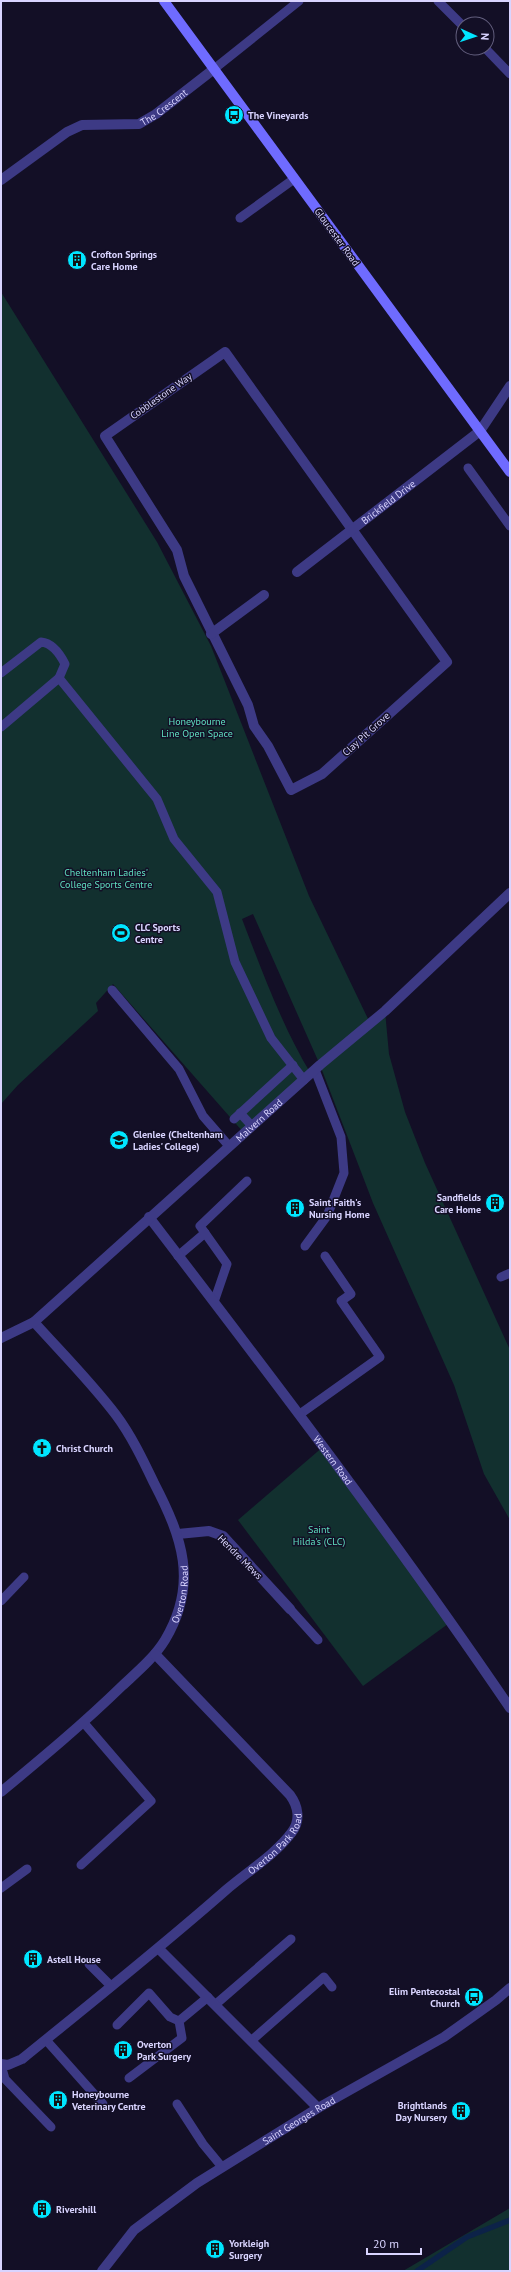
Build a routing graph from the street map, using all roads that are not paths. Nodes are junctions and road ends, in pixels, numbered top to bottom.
1 (164, 1) edge
2 (299, 1) edge
3 (438, 1) edge
4 (455, 18) edge
5 (493, 56) edge
6 (214, 69) junction
7 (510, 74) edge
8 (294, 179) junction
9 (1, 180) edge
10 (240, 218) dead end
11 (510, 386) edge
12 (480, 432) junction
13 (468, 468) dead end
14 (510, 472) edge
15 (510, 526) edge
16 (352, 528) junction
17 (297, 572) dead end
18 (264, 595) dead end
19 (211, 634) junction
20 (1, 674) edge
21 (59, 678) junction
22 (1, 727) edge
23 (510, 893) edge
24 (112, 990) dead end
25 (293, 1065) junction
26 (315, 1070) junction
27 (304, 1080) junction
28 (252, 1126) junction
29 (229, 1146) junction
30 (247, 1181) dead end
31 (149, 1218) junction
32 (205, 1232) junction
33 (306, 1246) dead end
34 (178, 1256) junction
35 (325, 1256) dead end
36 (510, 1272) edge
37 (501, 1276) dead end
38 (214, 1302) junction
39 (34, 1322) junction
40 (1, 1338) edge
41 (300, 1414) junction
42 (178, 1534) junction
43 (24, 1577) dead end
44 (1, 1601) edge
45 (290, 1610) joint
46 (318, 1640) dead end
47 (156, 1654) junction
48 (510, 1708) edge
49 (84, 1723) junction
50 (1, 1792) edge
51 (80, 1865) dead end
52 (27, 1869) dead end
53 (1, 1888) edge
54 (291, 1939) dead end
55 (159, 1949) junction
56 (89, 1964) dead end
57 (111, 1986) junction
58 (332, 1987) dead end
59 (510, 1988) edge
60 (208, 1997) junction
61 (216, 2004) junction
62 (179, 2021) junction
63 (117, 2025) dead end
64 (46, 2040) junction
65 (252, 2040) junction
66 (1, 2064) edge
67 (129, 2078) dead end
68 (103, 2104) dead end
69 (177, 2104) dead end
70 (318, 2108) junction
71 (51, 2127) dead end
72 (222, 2167) junction
73 (102, 2271) edge

1 - 6 main road, Gloucester Road
2 - 6 lane
3 - 4 lane
5 - 7 lane
6 - 8 main road, Gloucester Road
6 - 9 street, The Crescent
8 - 10 lane
8 - 12 main road, Gloucester Road
11 - 12 street
12 - 14 main road, Gloucester Road
12 - 16 street, Brickfield Drive
13 - 15 lane
16 - 17 street, Brickfield Drive
16 - 19 street, Clay Pit Grove
16 - 19 street, Cobblestone Way
18 - 19 street
20 - 21 lane
21 - 22 lane
21 - 25 lane
23 - 26 street, Malvern Road
24 - 29 lane
25 - 27 lane
25 - 28 lane
26 - 27 street, Malvern Road
26 - 33 lane
27 - 28 street, Malvern Road
28 - 29 street, Malvern Road
29 - 31 street, Malvern Road
30 - 32 lane
31 - 34 street, Western Road
31 - 39 street, Malvern Road
32 - 34 lane
32 - 38 lane
34 - 38 street, Western Road
35 - 41 lane
36 - 37 lane
38 - 41 street, Western Road
39 - 40 street, Malvern Road
39 - 42 street, Overton Road
41 - 48 street, Western Road
42 - 45 street, Hendre Mews
42 - 47 street, Overton Road
43 - 44 lane
45 - 46 lane
47 - 49 street, Overton Road
47 - 55 street, Overton Park Road
49 - 50 street, Overton Road
49 - 51 lane
52 - 53 lane
54 - 61 lane
55 - 57 street, Overton Park Road
55 - 60 street
56 - 57 lane
57 - 64 street, Overton Park Road
58 - 65 lane
59 - 70 street, Saint Georges Road
60 - 61 street
60 - 62 lane
61 - 65 street
62 - 63 lane
62 - 67 lane
64 - 66 street, Overton Park Road
64 - 68 lane
65 - 70 street
66 - 71 lane
69 - 72 lane
70 - 72 street, Saint Georges Road
72 - 73 street, Saint Georges Road

